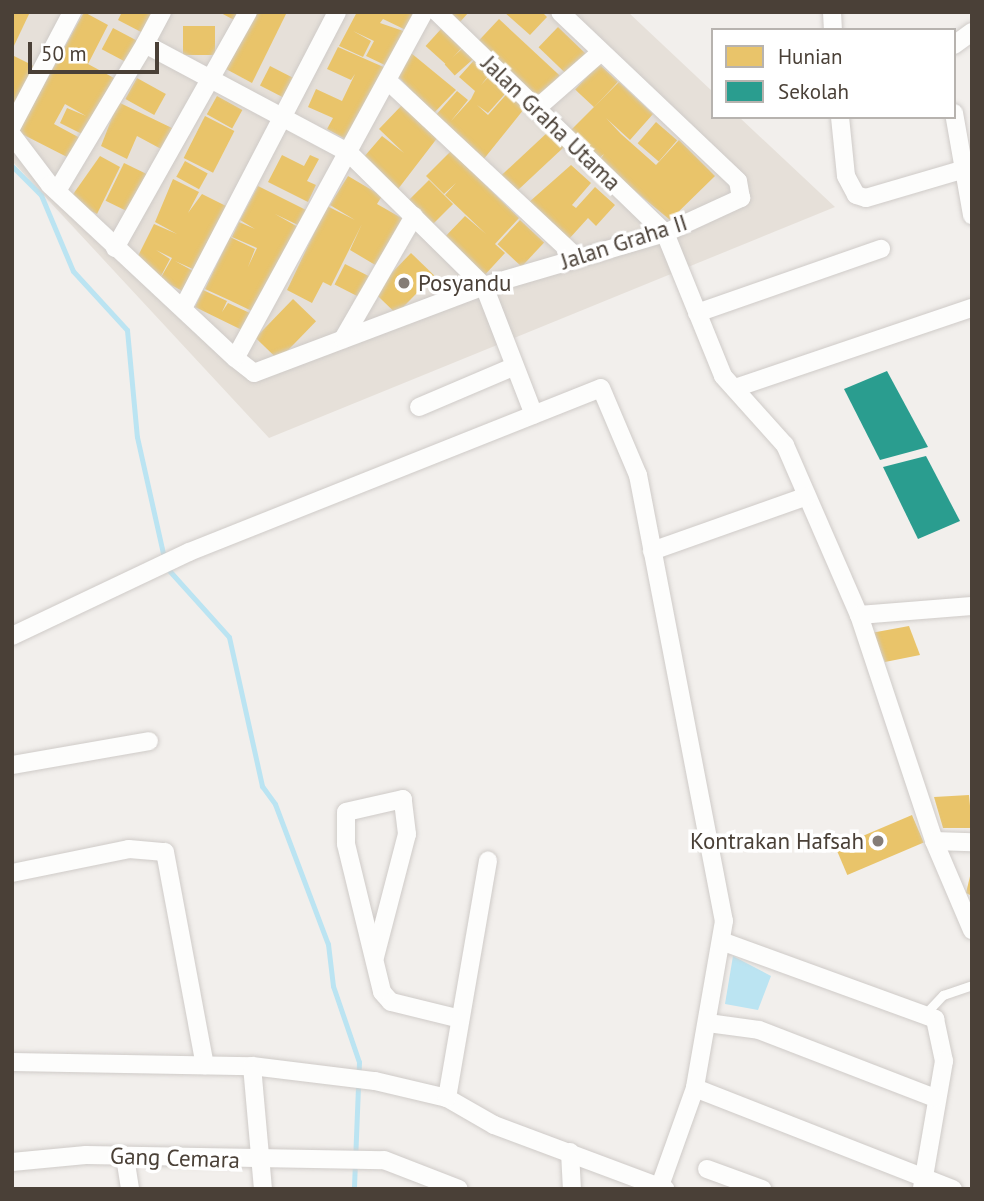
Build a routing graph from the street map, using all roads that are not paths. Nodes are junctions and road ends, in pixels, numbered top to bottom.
1 (72, 12) edge
2 (162, 12) edge
3 (248, 12) edge
4 (337, 12) edge
5 (424, 12) edge
6 (437, 12) edge
7 (560, 12) edge
8 (972, 32) edge
9 (145, 44) junction
10 (956, 44) edge
11 (601, 52) junction
12 (212, 79) junction
13 (388, 80) junction
14 (537, 109) junction
15 (283, 117) junction
16 (840, 119) edge
17 (955, 119) edge
18 (12, 126) edge
19 (12, 135) edge
20 (349, 153) junction
21 (961, 170) junction
22 (57, 191) junction
23 (970, 197) edge
24 (972, 215) edge
25 (414, 216) junction
26 (665, 233) junction
27 (115, 248) junction
28 (881, 249) dead end
29 (578, 259) junction
30 (484, 286) junction
31 (183, 308) junction
32 (972, 308) edge
33 (698, 313) junction
34 (343, 340) junction
35 (235, 358) junction
36 (515, 366) junction
37 (738, 387) junction
38 (419, 407) dead end
39 (534, 415) junction
40 (807, 496) junction
41 (652, 551) junction
42 (972, 606) edge
43 (859, 615) junction
44 (12, 636) edge
45 (149, 741) dead end
46 (12, 765) edge
47 (934, 841) junction
48 (972, 842) edge
49 (488, 861) dead end
50 (12, 873) edge
51 (972, 930) edge
52 (724, 942) junction
53 (375, 957) junction
54 (972, 985) edge
55 (926, 1013) junction
56 (460, 1020) junction
57 (708, 1023) junction
58 (17, 1061) edge
59 (205, 1065) junction
60 (252, 1066) junction
61 (695, 1088) junction
62 (447, 1098) junction
63 (935, 1098) junction
64 (570, 1152) junction
65 (125, 1157) junction
66 (262, 1161) junction
67 (12, 1162) edge
68 (707, 1169) dead end
69 (923, 1183) edge
70 (663, 1188) edge
71 (130, 1189) edge
72 (263, 1189) edge
73 (459, 1189) edge
74 (572, 1189) edge
75 (762, 1189) edge
76 (953, 1189) edge

1 - 18 street
2 - 9 street
3 - 12 street
4 - 15 street
5 - 13 street
6 - 14 street, Jalan Graha Utama
7 - 11 street, Jalan Graha II
8 - 10 street
9 - 12 street
9 - 22 street
11 - 14 street
11 - 26 street, Jalan Graha II
12 - 15 street
12 - 27 street
13 - 20 street
13 - 29 street
14 - 26 street, Jalan Graha Utama
15 - 20 street
15 - 31 street
16 - 21 street
17 - 21 street
19 - 22 street
20 - 25 street
20 - 35 street
21 - 23 street
22 - 27 street
23 - 24 street
25 - 30 street
25 - 34 street
26 - 29 street, Jalan Graha II
26 - 33 street
27 - 31 street
28 - 33 street
29 - 30 street, Jalan Graha II
30 - 34 street, Jalan Graha II
30 - 36 street
31 - 35 street
32 - 37 street
33 - 37 street
34 - 35 street, Jalan Graha II
36 - 38 street
36 - 39 street
37 - 40 street
39 - 41 street
39 - 44 street
40 - 41 street
40 - 43 street
41 - 52 street
42 - 43 street
43 - 47 street
45 - 46 street
47 - 48 street
47 - 51 street
49 - 56 street
50 - 59 street
52 - 55 street
52 - 57 street
53 - 53 street
53 - 56 street
54 - 55 lane
55 - 63 street
56 - 62 street
57 - 61 street
57 - 63 street
58 - 59 street
59 - 60 street
60 - 62 street
60 - 66 street
61 - 69 street
61 - 70 street
62 - 64 street
63 - 69 street
64 - 70 street
64 - 74 street
65 - 66 street, Gang Cemara
65 - 67 street, Gang Cemara
65 - 71 street
66 - 72 street
66 - 73 street, Gang Cemara
68 - 75 street
69 - 76 street

